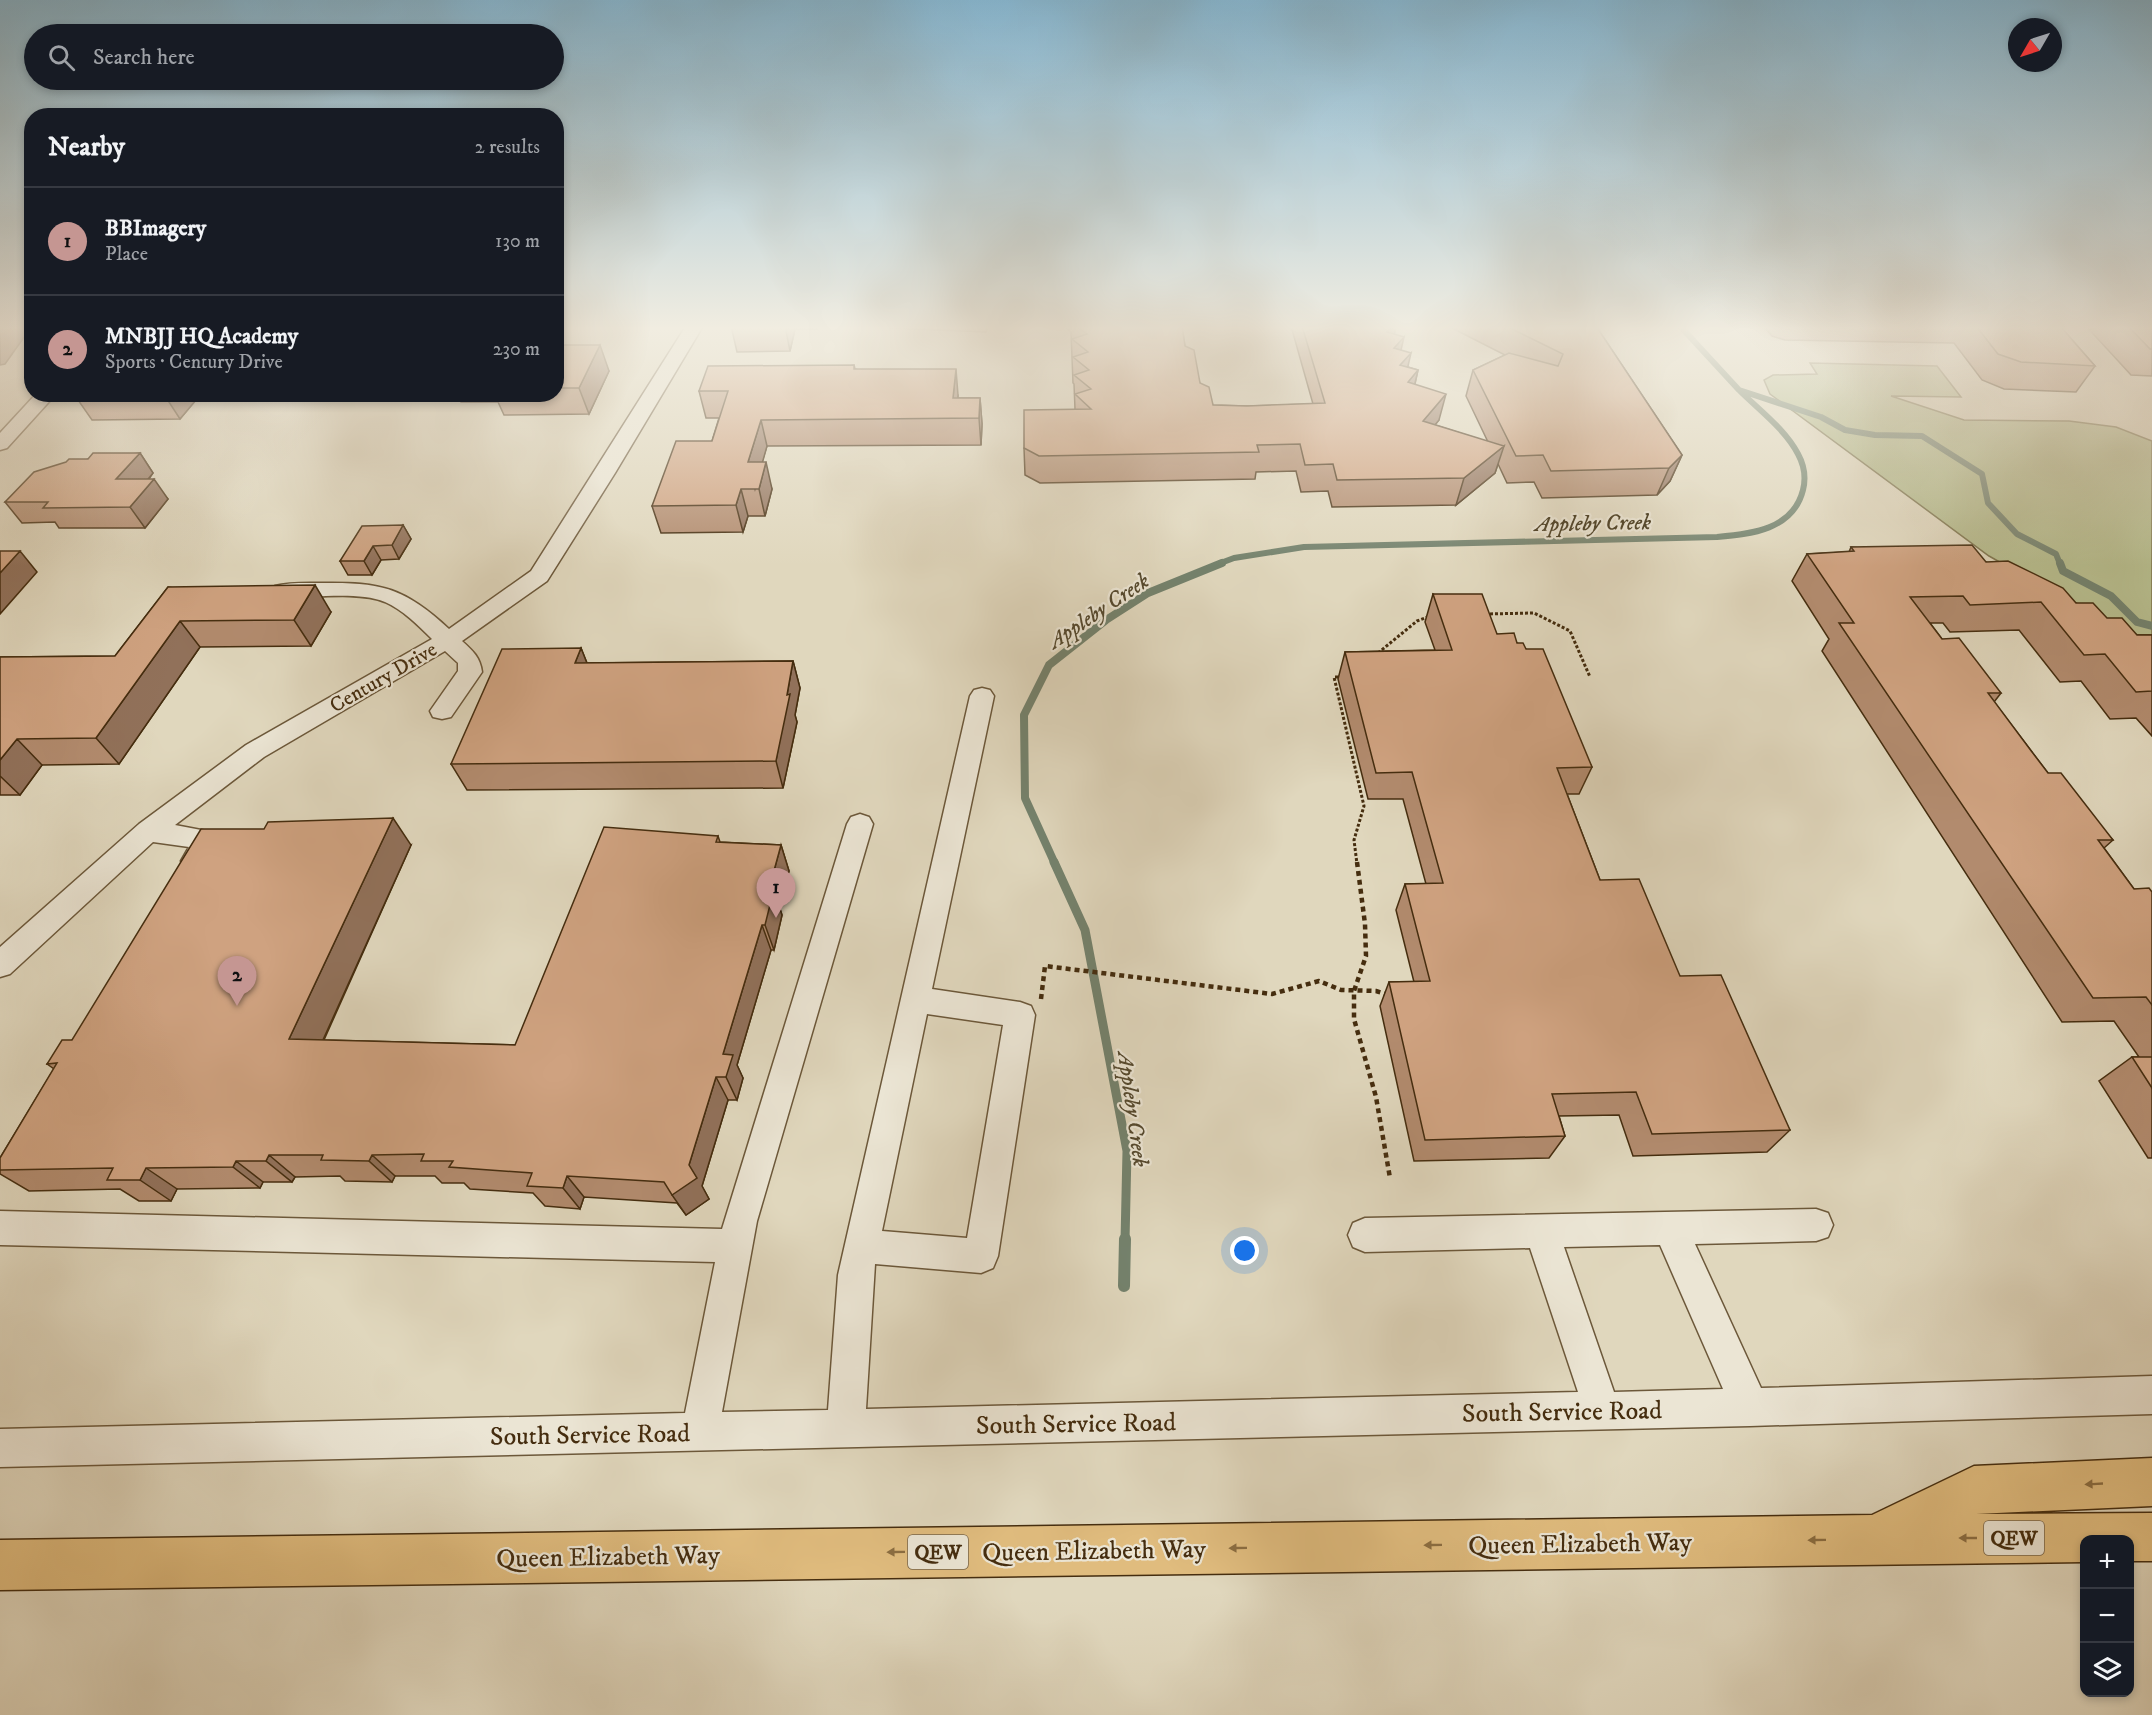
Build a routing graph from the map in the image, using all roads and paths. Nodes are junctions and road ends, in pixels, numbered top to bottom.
1 (36, 406) edge
2 (644, 406) edge
3 (0, 444) edge
4 (267, 590) edge
5 (1483, 614) edge
6 (1439, 615) edge
7 (447, 640) junction
8 (1374, 656) edge
9 (1348, 677) edge
10 (1590, 677) dead end
11 (982, 696) dead end
12 (442, 711) dead end
13 (860, 824) dead end
14 (148, 831) junction
15 (183, 880) edge
16 (0, 965) edge
17 (1354, 991) junction
18 (1395, 996) edge
19 (915, 999) junction
20 (1040, 1008) dead end
21 (1390, 1178) dead end
22 (1816, 1225) dead end
23 (0, 1228) edge
24 (1670, 1228) junction
25 (1540, 1230) junction
26 (1365, 1235) dead end
27 (736, 1246) junction
28 (862, 1246) junction
29 (2152, 1395) edge
30 (1750, 1407) junction
31 (1602, 1410) junction
32 (846, 1428) junction
33 (700, 1431) junction
34 (0, 1448) edge
35 (2152, 1482) edge
36 (2152, 1537) edge
37 (1876, 1539) junction
38 (0, 1565) edge

1 - 3 street
2 - 7 street, Century Drive
4 - 7 street
5 - 10 path
6 - 8 path
7 - 12 street
7 - 14 street, Century Drive
9 - 17 path
11 - 19 street
13 - 27 street
14 - 15 street
14 - 16 street, Century Drive
17 - 18 path
17 - 20 path
17 - 21 path
19 - 28 street
19 - 28 street
22 - 24 street
23 - 27 street
24 - 25 street
24 - 30 street
25 - 26 street
25 - 31 street
27 - 33 street
28 - 32 street
29 - 30 street, South Service Road
30 - 31 street, South Service Road
31 - 32 street, South Service Road
32 - 33 street, South Service Road
33 - 34 street, South Service Road
35 -> 37 highway
36 -> 37 highway, Queen Elizabeth Way / QEW
37 -> 38 highway, Queen Elizabeth Way / QEW

